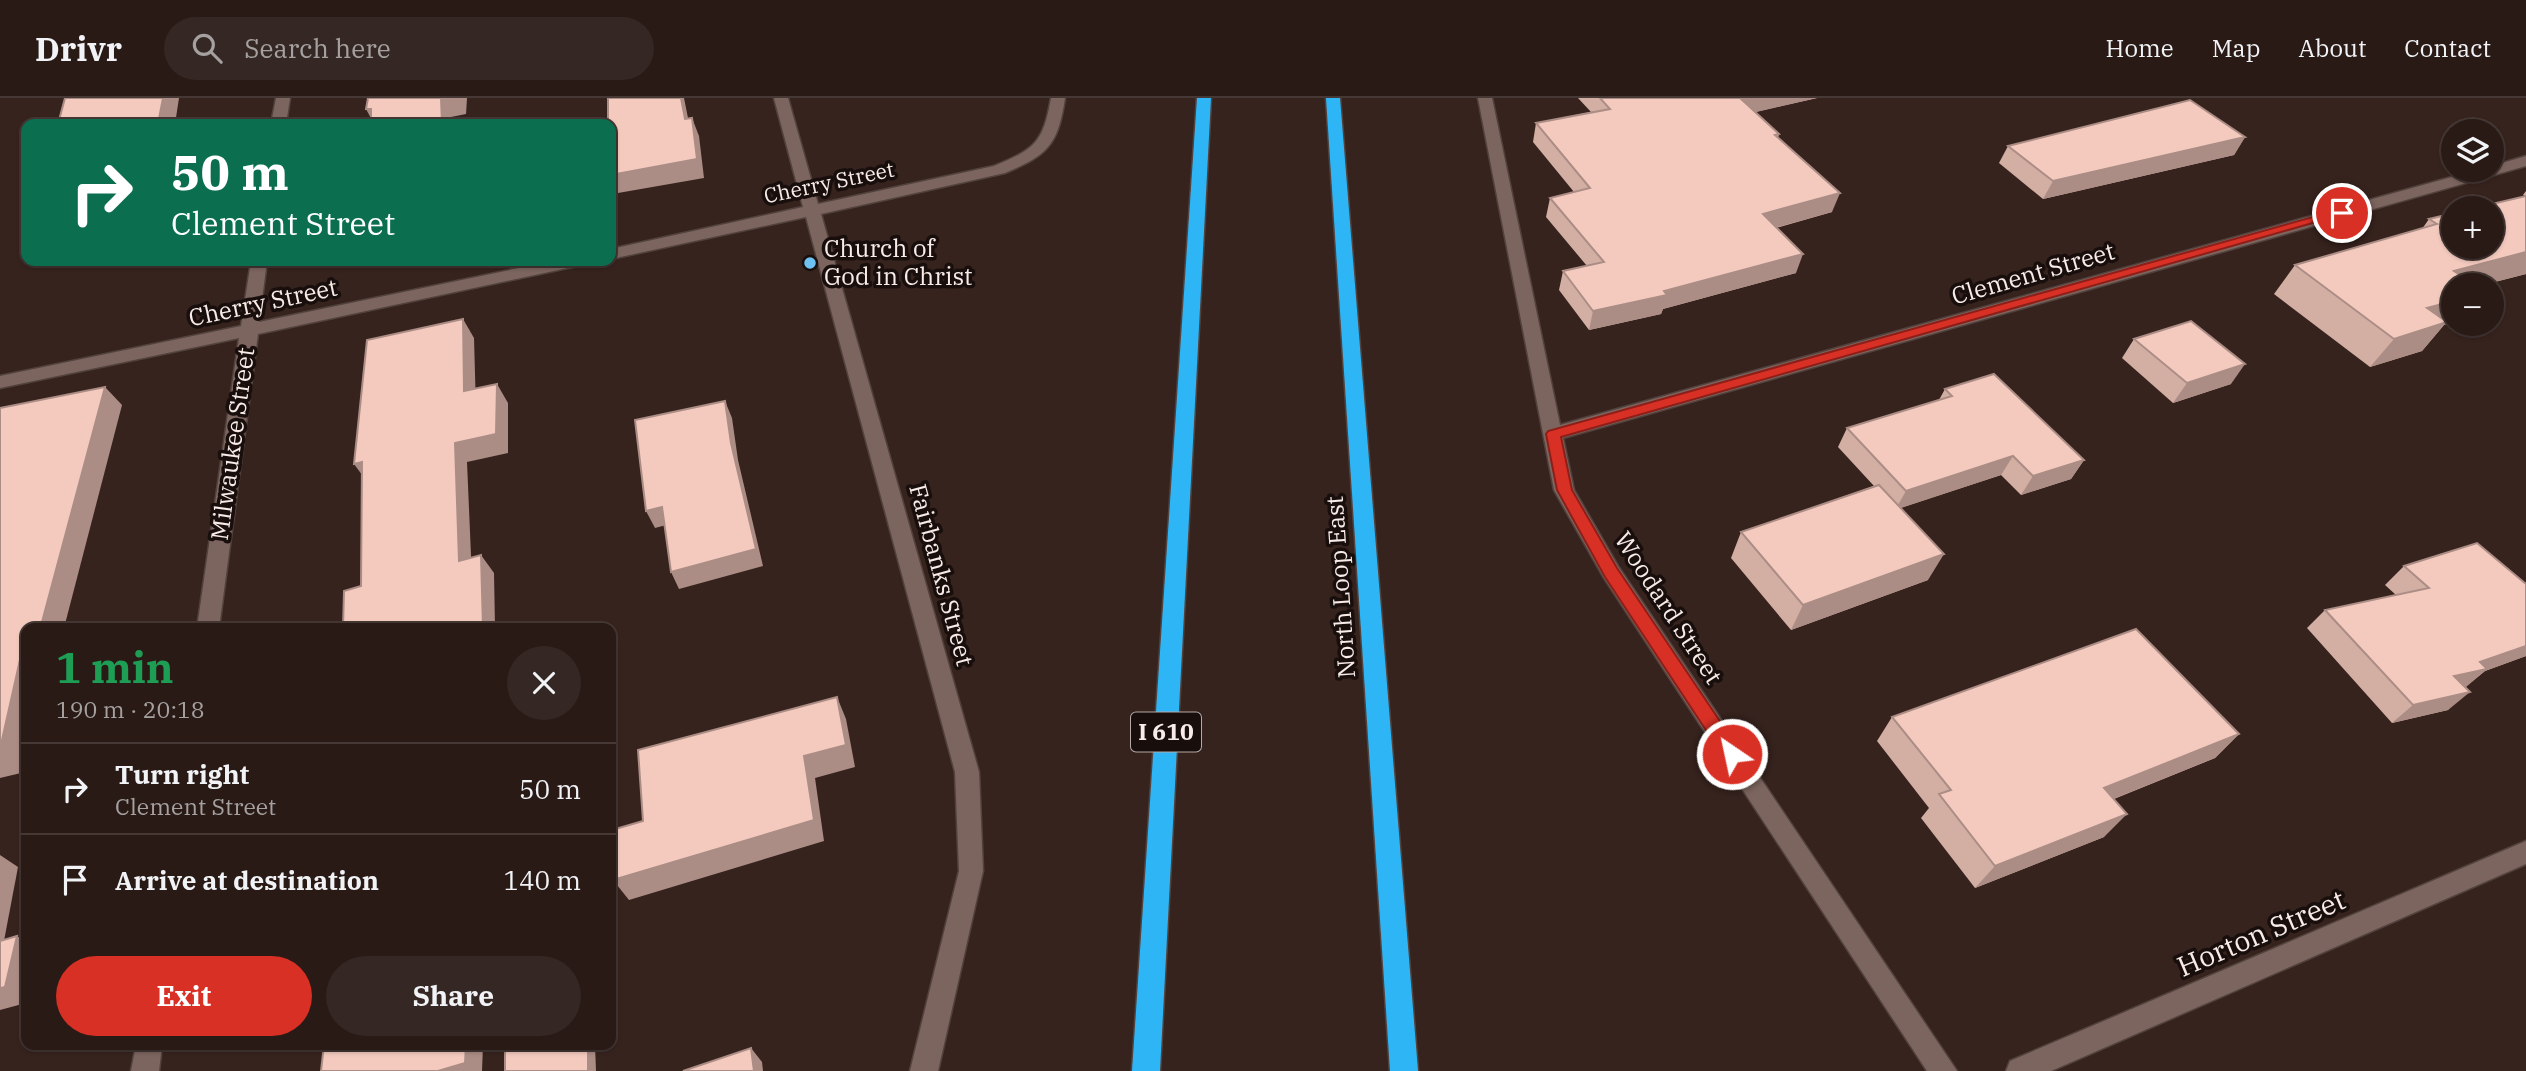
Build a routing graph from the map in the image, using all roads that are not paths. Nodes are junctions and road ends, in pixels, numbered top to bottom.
1 (283, 98) edge
2 (781, 98) edge
3 (1058, 98) edge
4 (1204, 98) edge
5 (1333, 98) edge
6 (1486, 106) edge
7 (280, 119) edge
8 (2526, 161) edge
9 (814, 210) junction
10 (616, 253) edge
11 (258, 266) edge
12 (554, 266) edge
13 (249, 331) junction
14 (0, 382) edge
15 (1553, 434) junction
16 (209, 623) edge
17 (2526, 852) edge
18 (148, 1050) edge
19 (145, 1071) edge
20 (925, 1071) edge
21 (1146, 1071) edge
22 (1404, 1071) edge
23 (1943, 1071) edge
24 (2021, 1071) edge

1 - 7 street
2 - 9 street, Fairbanks Street
3 - 9 street, Cherry Street
4 - 21 highway, I 610
5 - 22 highway, North Loop East
6 - 15 street, Woodard Street
8 - 15 street, Clement Street
9 - 10 street, Cherry Street
9 - 20 street, Fairbanks Street
11 - 13 street, Milwaukee Street
12 - 13 street, Cherry Street
13 - 14 street, Cherry Street
13 - 16 street, Milwaukee Street
15 - 23 street, Woodard Street
17 - 24 street, Horton Street
18 - 19 street

